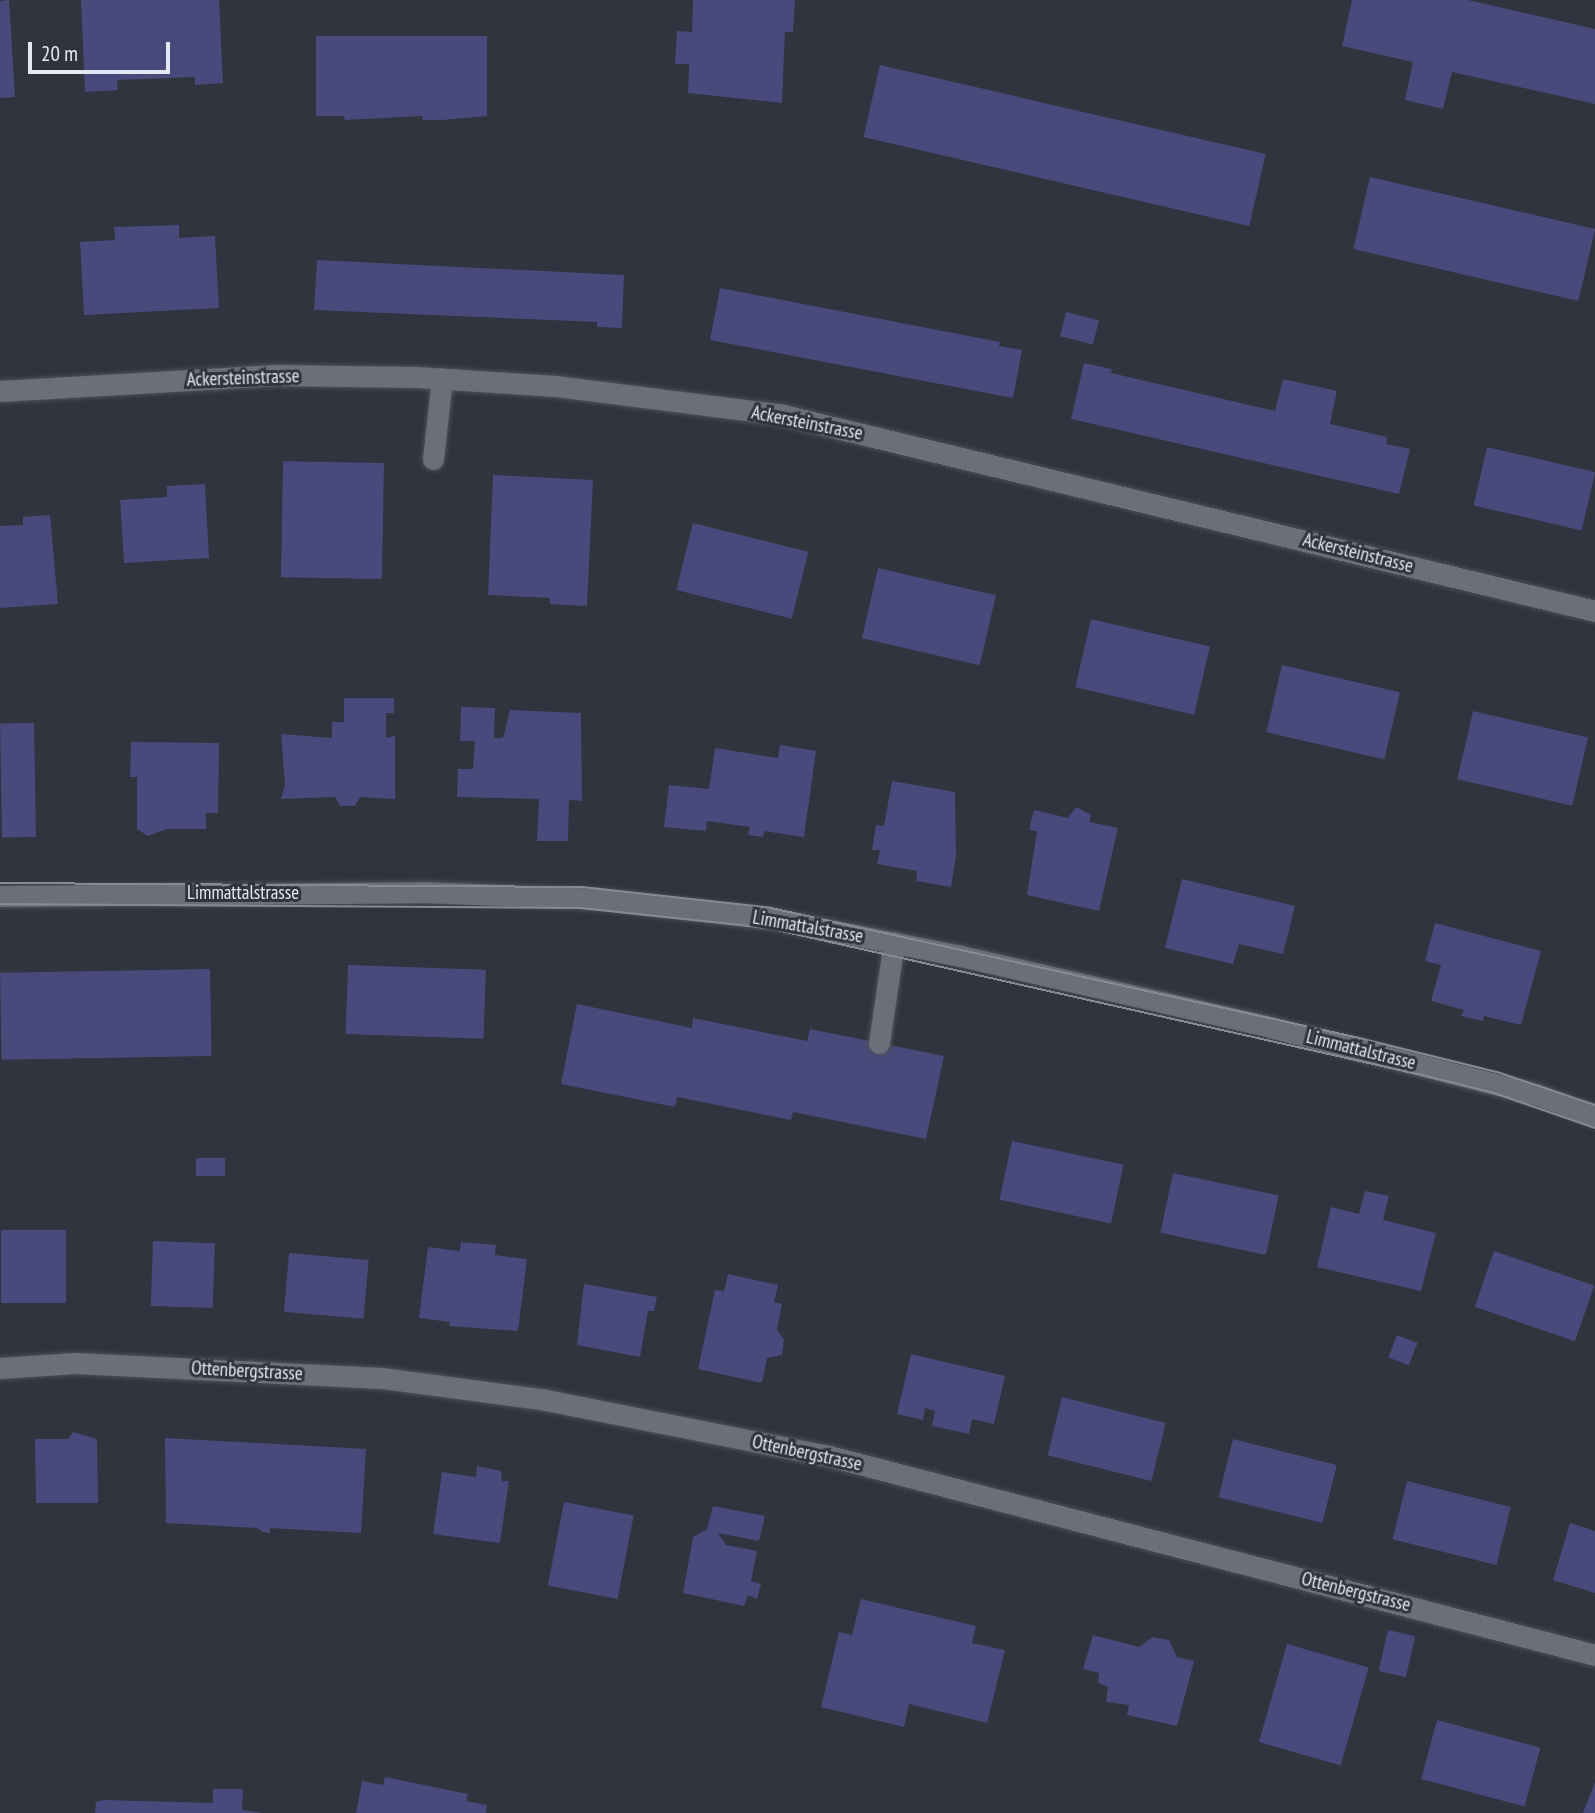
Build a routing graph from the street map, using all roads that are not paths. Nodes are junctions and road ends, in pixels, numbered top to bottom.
1 (442, 379) junction
2 (0, 391) edge
3 (433, 459) dead end
4 (1595, 611) edge
5 (0, 896) edge
6 (894, 942) junction
7 (879, 1043) dead end
8 (1595, 1116) edge
9 (0, 1368) edge
10 (1595, 1656) edge

1 - 2 street, Ackersteinstrasse
1 - 3 street
1 - 4 street, Ackersteinstrasse
5 - 6 street, Limmattalstrasse
6 - 7 street
6 - 8 street, Limmattalstrasse
9 - 10 street, Ottenbergstrasse

